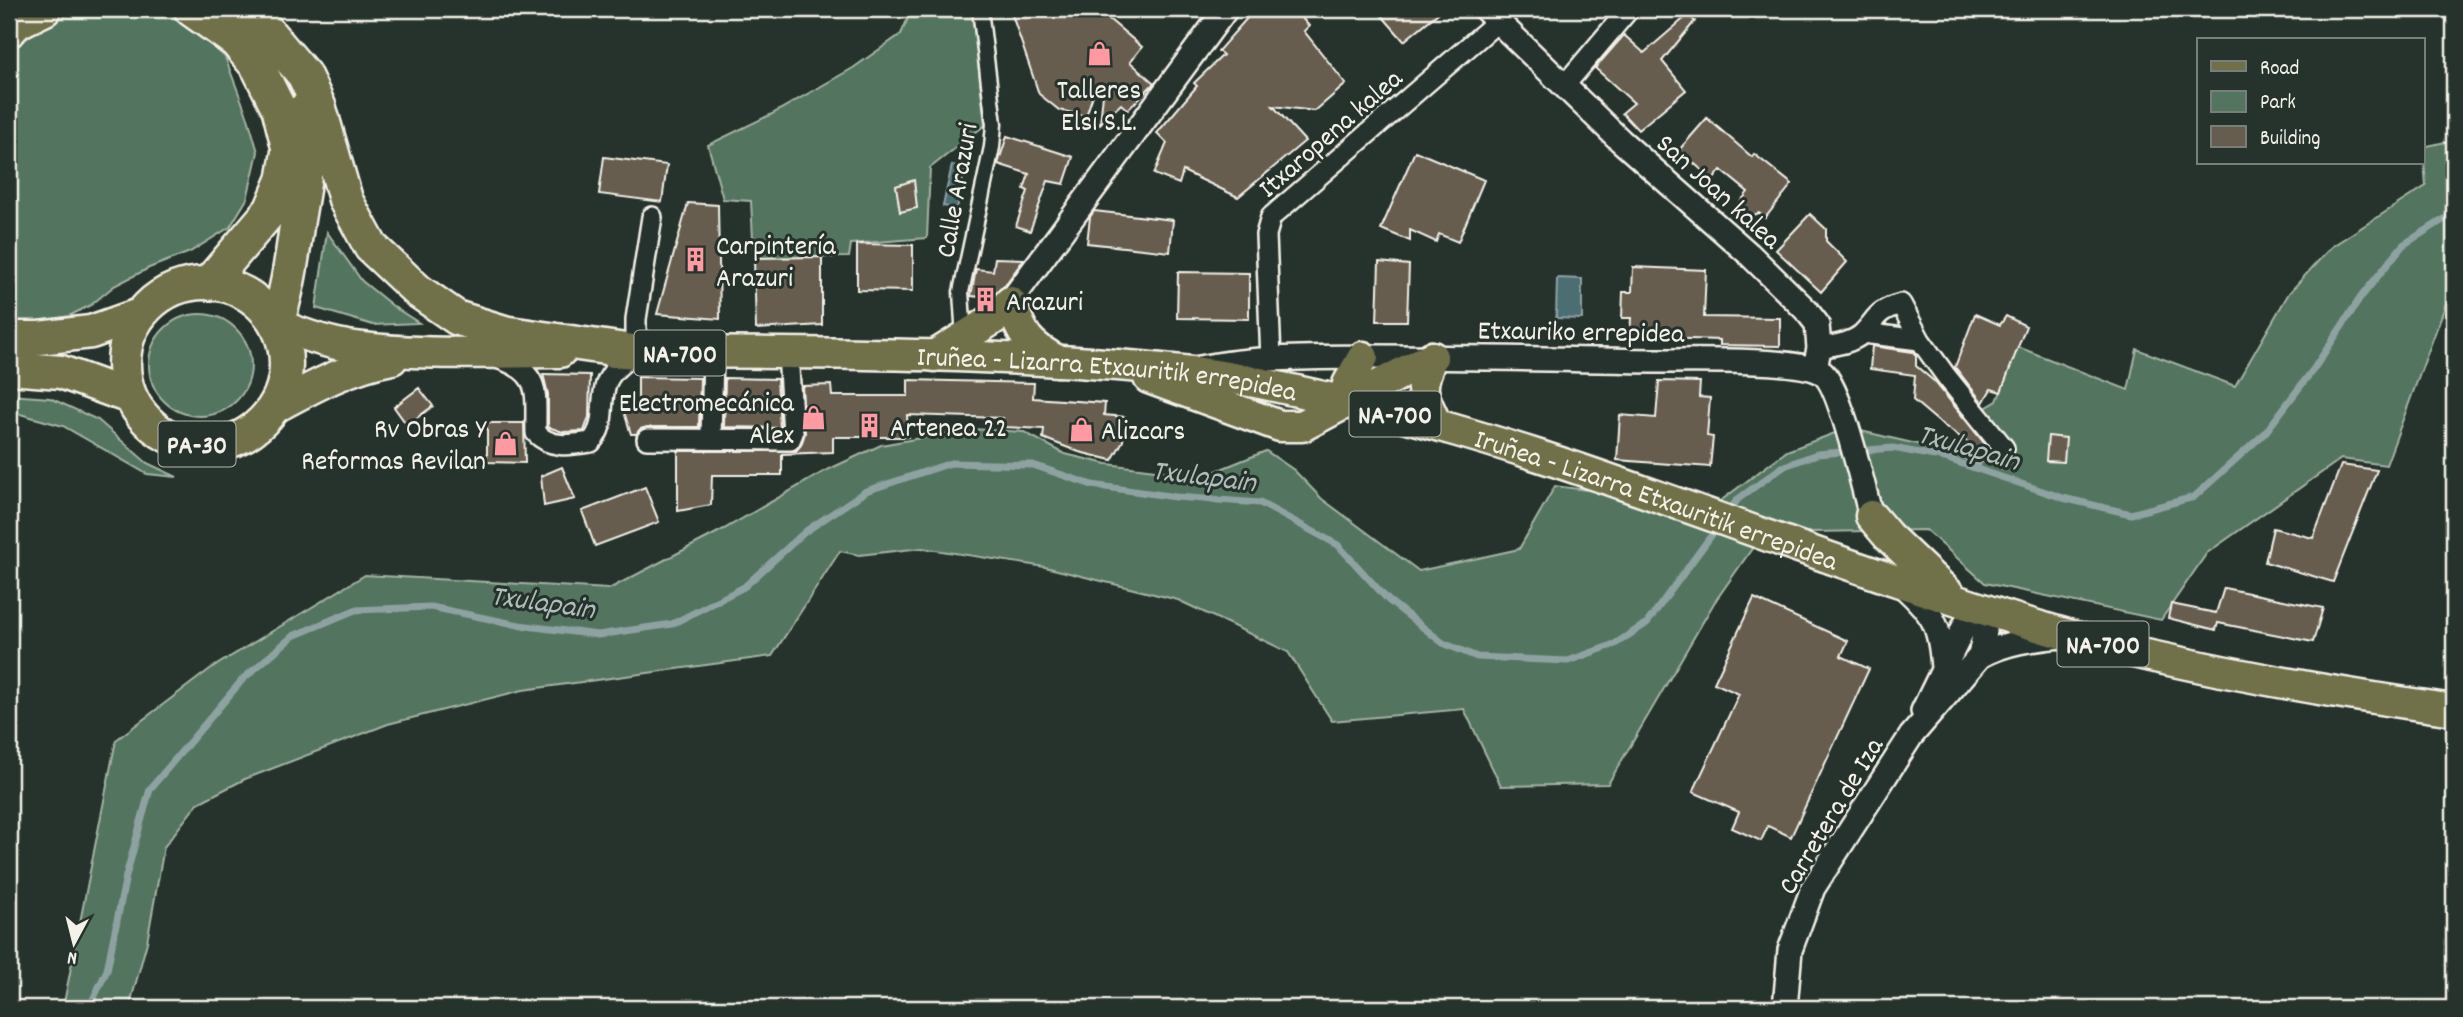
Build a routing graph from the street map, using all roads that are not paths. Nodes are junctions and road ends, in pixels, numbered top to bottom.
1 (44, 9) edge
2 (191, 9) edge
3 (239, 9) edge
4 (980, 9) edge
5 (1226, 9) edge
6 (1629, 9) edge
7 (1491, 15) edge
8 (265, 29) junction
9 (9, 30) edge
10 (1564, 86) junction
11 (652, 217) dead end
12 (209, 283) junction
13 (1002, 310) junction
14 (139, 314) junction
15 (276, 324) junction
16 (1863, 333) junction
17 (9, 338) edge
18 (964, 338) junction
19 (1920, 340) junction
20 (427, 352) junction
21 (479, 352) junction
22 (636, 352) junction
23 (713, 353) junction
24 (788, 353) junction
25 (933, 356) junction
26 (1363, 357) junction
27 (1432, 357) junction
28 (1000, 359) junction
29 (1271, 359) junction
30 (1817, 359) junction
31 (1060, 361) junction
32 (1112, 365) junction
33 (9, 368) edge
34 (1186, 371) junction
35 (130, 397) junction
36 (1345, 401) junction
37 (272, 409) junction
38 (1437, 424) junction
39 (647, 439) dead end
40 (711, 439) junction
41 (2004, 448) dead end
42 (1868, 507) junction
43 (1867, 570) junction
44 (1898, 582) junction
45 (1969, 604) junction
46 (2070, 635) junction
47 (1980, 656) junction
48 (1943, 669) junction
49 (2454, 710) edge
50 (1911, 736) junction
51 (1785, 1008) edge

1 - 9 highway
2 - 12 highway
3 - 8 highway
4 - 18 street, Calle Arazuri
5 - 13 street
6 - 10 street
7 - 10 street, San Joan kalea
7 - 29 street, Itxaropena kalea
8 - 15 highway
8 - 22 highway
10 - 30 street, San Joan kalea
11 - 22 street
12 - 14 highway, PA-30
12 - 15 highway, PA-30
13 - 18 main road
13 - 28 main road
13 - 31 main road
14 - 17 highway, PA-30
14 - 35 highway, PA-30
15 - 20 main road, Iruñea - Lizarra Etxauritik errepidea / NA-700
15 - 37 highway, PA-30
16 - 19 street
16 - 19 street
16 - 30 street
18 - 25 main road
19 - 41 street
20 - 21 main road, Iruñea - Lizarra Etxauritik errepidea / NA-700
20 - 37 main road, Iruñea - Lizarra Etxauritik errepidea / NA-700
21 - 22 main road, Iruñea - Lizarra Etxauritik errepidea / NA-700
21 - 22 street
22 - 23 main road, Iruñea - Lizarra Etxauritik errepidea / NA-700
23 - 24 main road, Iruñea - Lizarra Etxauritik errepidea / NA-700
23 - 40 street
24 - 25 main road, Iruñea - Lizarra Etxauritik errepidea / NA-700
24 - 40 street
25 - 28 main road, Iruñea - Lizarra Etxauritik errepidea / NA-700
26 - 27 street, Etxauriko errepidea
26 - 29 street, Etxauriko errepidea
26 - 36 main road
27 - 30 street, Etxauriko errepidea
27 - 36 main road
27 - 38 main road
28 - 31 main road, Iruñea - Lizarra Etxauritik errepidea / NA-700
29 - 34 street, Etxauriko errepidea
30 - 42 street
31 - 32 main road, Iruñea - Lizarra Etxauritik errepidea / NA-700
32 - 34 main road, Iruñea - Lizarra Etxauritik errepidea / NA-700
32 - 36 main road
33 - 35 highway, PA-30
34 - 36 main road, Iruñea - Lizarra Etxauritik errepidea / NA-700
35 - 37 highway, PA-30
36 - 38 main road, Iruñea - Lizarra Etxauritik errepidea / NA-700
38 - 43 main road, Iruñea - Lizarra Etxauritik errepidea / NA-700
39 - 40 street
42 - 43 main road
42 - 45 main road
43 - 44 main road, Iruñea - Lizarra Etxauritik errepidea / NA-700
44 - 45 main road, Iruñea - Lizarra Etxauritik errepidea / NA-700
44 - 48 street
45 - 46 main road, Iruñea - Lizarra Etxauritik errepidea / NA-700
45 - 47 street
45 - 48 street, Carretera de Iza
46 - 47 street
46 - 49 main road, Iruñea - Lizarra Etxauritik errepidea / NA-700
47 - 50 street, Carretera de Iza
48 - 50 street, Carretera de Iza
50 - 51 street, Carretera de Iza

